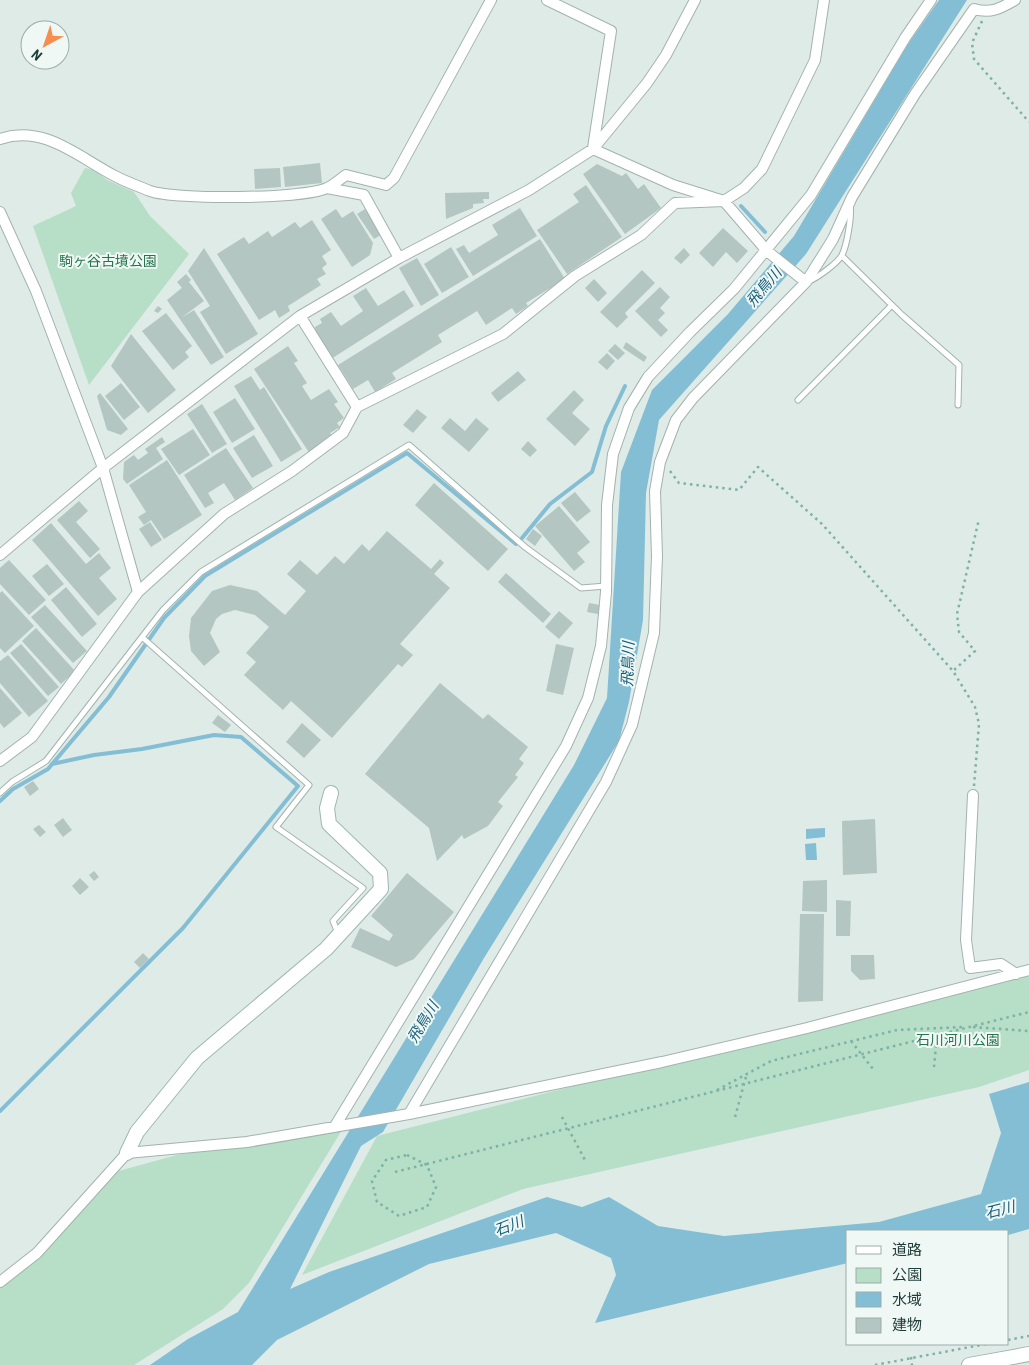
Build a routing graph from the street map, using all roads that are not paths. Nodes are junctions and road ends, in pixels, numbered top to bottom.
1 (491, 0) edge
2 (547, 0) edge
3 (695, 0) edge
4 (824, 0) edge
5 (930, 0) edge
6 (1015, 0) edge
7 (0, 139) edge
8 (593, 149) junction
9 (327, 188) junction
10 (724, 201) junction
11 (850, 202) junction
12 (0, 212) edge
13 (770, 253) junction
14 (842, 256) junction
15 (399, 258) junction
16 (803, 280) junction
17 (892, 305) junction
18 (300, 316) junction
19 (798, 400) dead end
20 (958, 405) dead end
21 (357, 407) junction
22 (102, 468) junction
23 (0, 555) edge
24 (606, 586) junction
25 (138, 592) junction
26 (143, 638) junction
27 (0, 761) edge
28 (0, 793) edge
29 (331, 793) dead end
30 (973, 795) road end
31 (339, 936) junction
32 (1029, 970) edge
33 (1016, 974) junction
34 (409, 1114) junction
35 (335, 1126) junction
36 (127, 1153) junction
37 (0, 1282) edge
38 (1029, 1354) edge
39 (969, 1365) edge

1 - 9 street
2 - 8 street
3 - 8 street
4 - 10 street
5 - 13 street
6 - 11 street
7 - 9 street
8 - 10 street
8 - 15 street
9 - 15 street
10 - 13 street
10 - 21 street
11 - 14 lane
11 - 16 street
12 - 22 street
13 - 16 street
13 - 24 street
14 - 16 lane
14 - 17 lane
15 - 18 street
16 - 34 street
17 - 19 lane
17 - 20 lane
18 - 21 street
18 - 22 street
21 - 25 street
22 - 23 street
22 - 25 street
24 - 26 lane
24 - 35 street
25 - 27 street
26 - 28 lane
26 - 31 lane
29 - 31 street
30 - 33 street
31 - 36 street
32 - 33 street
33 - 34 street
34 - 35 street
35 - 36 street
36 - 37 street
38 - 39 street

